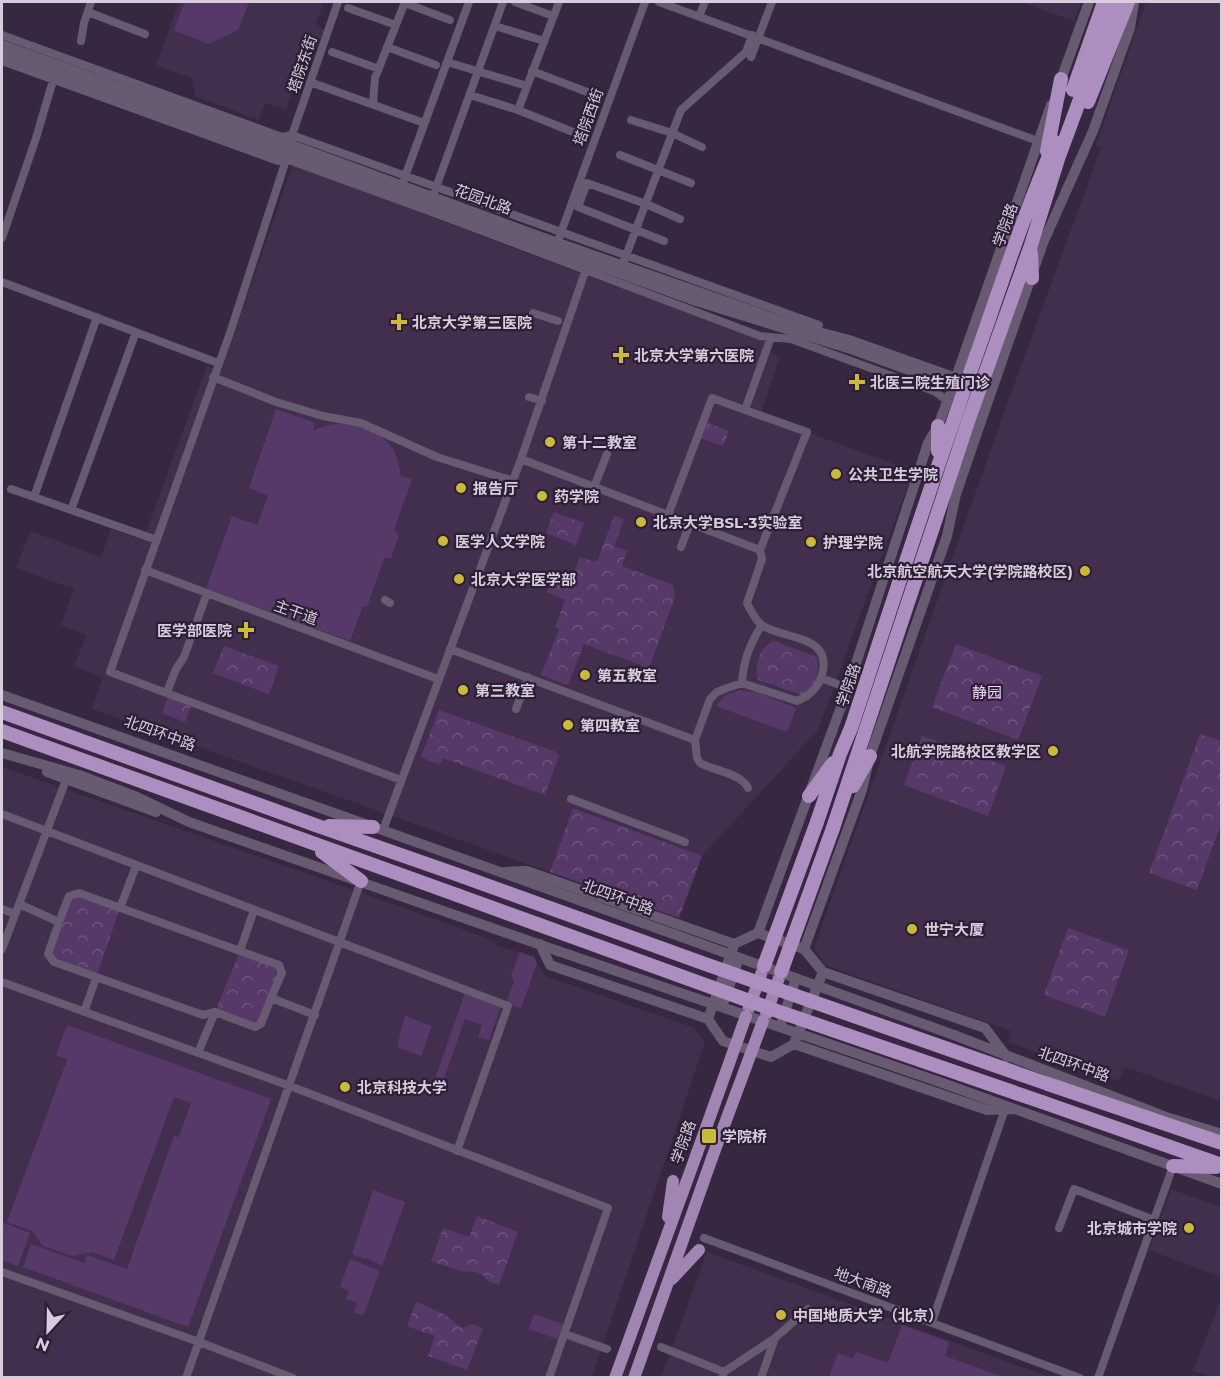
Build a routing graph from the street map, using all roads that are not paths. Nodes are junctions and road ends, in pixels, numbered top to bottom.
1 (338, 2) edge
2 (405, 2) edge
3 (469, 2) edge
4 (503, 2) edge
5 (515, 2) edge
6 (559, 2) edge
7 (645, 2) edge
8 (659, 2) edge
9 (705, 2) edge
10 (772, 2) edge
11 (1089, 2) edge
12 (1104, 2) edge
13 (1116, 2) edge
14 (1128, 2) edge
15 (1134, 2) edge
16 (89, 5) edge
17 (348, 8) dead end
18 (553, 16) junction
19 (699, 16) junction
20 (450, 20) dead end
21 (396, 25) junction
22 (495, 26) junction
23 (145, 34) dead end
24 (2, 35) edge
25 (755, 37) junction
26 (81, 41) dead end
27 (544, 41) junction
28 (2, 45) edge
29 (387, 47) junction
30 (332, 52) dead end
31 (2, 54) edge
32 (751, 57) dead end
33 (2, 61) edge
34 (447, 62) junction
35 (436, 65) dead end
36 (379, 69) junction
37 (478, 69) junction
38 (532, 71) junction
39 (54, 77) junction
40 (1061, 79) junction
41 (310, 82) junction
42 (527, 86) junction
43 (470, 95) junction
44 (596, 95) dead end
45 (373, 103) junction
46 (518, 110) junction
47 (631, 120) dead end
48 (424, 123) junction
49 (573, 132) dead end
50 (672, 134) junction
51 (1038, 141) junction
52 (702, 147) dead end
53 (289, 148) junction
54 (620, 156) dead end
55 (1059, 156) junction
56 (659, 169) junction
57 (1043, 171) junction
58 (404, 181) junction
59 (691, 183) dead end
60 (435, 192) junction
61 (646, 204) junction
62 (680, 219) dead end
63 (636, 230) junction
64 (559, 237) junction
65 (2, 238) edge
66 (664, 241) dead end
67 (1031, 245) junction
68 (625, 260) junction
69 (587, 266) junction
70 (1032, 278) junction
71 (1002, 281) junction
72 (2, 282) edge
73 (987, 293) junction
74 (533, 313) dead end
75 (97, 317) junction
76 (558, 321) dead end
77 (819, 325) dead end
78 (136, 332) junction
79 (771, 337) junction
80 (218, 363) junction
81 (213, 377) junction
82 (955, 382) junction
83 (529, 397) dead end
84 (542, 401) junction
85 (948, 402) junction
86 (746, 410) junction
87 (938, 426) junction
88 (607, 454) dead end
89 (521, 459) junction
90 (938, 464) junction
91 (513, 481) junction
92 (594, 487) junction
93 (11, 489) dead end
94 (34, 497) junction
95 (71, 510) junction
96 (668, 515) junction
97 (690, 523) junction
98 (156, 540) junction
99 (681, 547) dead end
100 (760, 550) junction
101 (145, 570) junction
102 (207, 593) junction
103 (762, 625) junction
104 (450, 649) junction
105 (528, 677) junction
106 (821, 678) junction
107 (438, 680) junction
108 (742, 683) junction
109 (848, 688) junction
110 (167, 692) junction
111 (2, 694) edge
112 (516, 709) dead end
113 (2, 712) edge
114 (2, 731) edge
115 (695, 740) junction
116 (5, 754) edge
117 (840, 754) junction
118 (870, 756) junction
119 (66, 780) junction
120 (401, 780) junction
121 (748, 788) dead end
122 (809, 796) junction
123 (571, 799) dead end
124 (840, 809) junction
125 (2, 814) edge
126 (189, 822) junction
127 (318, 826) junction
128 (378, 828) junction
129 (46, 833) junction
130 (685, 842) dead end
131 (311, 844) junction
132 (136, 866) junction
133 (500, 872) junction
134 (361, 881) junction
135 (19, 904) junction
136 (120, 908) junction
137 (2, 909) edge
138 (254, 910) junction
139 (15, 914) junction
140 (59, 922) junction
141 (758, 933) junction
142 (341, 942) junction
143 (540, 944) junction
144 (734, 944) junction
145 (2, 949) edge
146 (804, 949) junction
147 (240, 951) junction
148 (739, 958) junction
149 (764, 966) junction
150 (781, 972) junction
151 (823, 972) junction
152 (96, 978) junction
153 (796, 978) junction
154 (2, 982) edge
155 (271, 998) junction
156 (722, 1007) junction
157 (215, 1011) junction
158 (84, 1012) junction
159 (315, 1016) junction
160 (746, 1016) junction
161 (708, 1019) junction
162 (764, 1021) junction
163 (780, 1027) junction
164 (794, 1044) junction
165 (198, 1053) junction
166 (1007, 1057) junction
167 (290, 1086) junction
168 (1010, 1109) junction
169 (1166, 1117) junction
170 (1221, 1134) edge
171 (1221, 1142) edge
172 (457, 1151) junction
173 (1173, 1166) junction
174 (1221, 1166) edge
175 (673, 1181) dead end
176 (1221, 1184) edge
177 (1154, 1220) junction
178 (1059, 1228) dead end
179 (704, 1238) dead end
180 (665, 1239) junction
181 (699, 1250) dead end
182 (2, 1272) edge
183 (667, 1285) junction
184 (808, 1309) dead end
185 (932, 1322) junction
186 (565, 1334) junction
187 (775, 1338) junction
188 (199, 1342) junction
189 (661, 1347) dead end
190 (607, 1349) dead end
191 (723, 1375) edge
192 (186, 1377) edge
193 (293, 1377) edge
194 (549, 1377) edge
195 (615, 1377) edge
196 (634, 1377) edge
197 (761, 1377) edge
198 (1080, 1377) edge
199 (1098, 1377) edge

1 - 41 street, 塔院东街
2 - 20 street
2 - 21 street
3 - 34 street
4 - 22 street
5 - 18 street
6 - 18 street
7 - 64 street, 塔院西街
8 - 19 street
9 - 19 street
10 - 25 street
11 - 40 street, 学院路
12 - 57 highway, 学院路
13 - 55 highway, 学院路
14 - 55 highway
15 - 70 street
16 - 23 street
16 - 26 street
17 - 21 street
18 - 27 street
19 - 25 street
21 - 29 street
22 - 27 street
22 - 37 street
24 - 53 street
25 - 32 street
25 - 50 street
25 - 51 street
27 - 38 street
28 - 53 street, 花园北路
29 - 35 street
29 - 36 street
30 - 36 street
31 - 39 street, 花园北路
33 - 39 street
34 - 37 street
34 - 48 street
36 - 45 street
37 - 42 street
37 - 43 street
38 - 42 street
38 - 44 street
39 - 53 street, 花园北路
39 - 65 street
40 - 51 street, 学院路
40 - 57 highway
41 - 45 street
41 - 53 street, 塔院东街
42 - 46 street
43 - 46 street
43 - 60 street
45 - 48 street
46 - 49 street
47 - 50 street
48 - 58 street
50 - 52 street
50 - 56 street
51 - 73 street, 学院路
53 - 58 street, 花园北路
53 - 69 street, 花园北路
53 - 80 street, 塔院东街
54 - 56 street
55 - 67 highway, 学院路
56 - 59 street
56 - 61 street
57 - 71 highway, 学院路
58 - 60 street, 花园北路
60 - 64 street, 花园北路
61 - 62 street
61 - 63 street
61 - 63 street
63 - 66 street
63 - 68 street
64 - 68 street, 花园北路
67 - 70 highway
67 - 124 highway, 学院路
68 - 77 street
68 - 82 street, 花园北路
69 - 79 street
69 - 82 street, 花园北路
69 - 84 street
70 - 118 street
71 - 73 highway
71 - 90 highway, 学院路
72 - 75 street
73 - 82 street, 学院路
74 - 76 street
75 - 78 street
75 - 94 street
78 - 80 street
78 - 95 street
79 - 85 street
79 - 86 street
80 - 81 street, 塔院东街
81 - 91 street
81 - 98 street, 塔院东街
82 - 85 street, 学院路
83 - 84 street
84 - 89 street
85 - 87 street, 学院路
86 - 96 street
86 - 100 street
87 - 90 highway
87 - 109 street, 学院路
88 - 92 street
89 - 91 street
89 - 92 street
90 - 117 highway, 学院路
91 - 104 street
92 - 96 street
93 - 94 street
94 - 95 street
95 - 98 street
96 - 97 street
97 - 99 street
97 - 100 street
98 - 101 street, 塔院东街
100 - 103 street
101 - 102 street, 主干道
101 - 110 street, 塔院东街
102 - 107 street, 主干道
102 - 110 street
103 - 106 street
103 - 108 street
104 - 105 street
104 - 107 street
105 - 112 street
105 - 115 street
106 - 108 street
106 - 109 street
107 - 120 street
108 - 115 street
109 - 122 street, 学院路
110 - 120 street
111 - 128 street, 北四环中路
113 - 127 highway, 北四环中路
114 - 131 highway
115 - 121 street
116 - 119 street
116 - 126 street
117 - 122 highway
117 - 149 highway, 学院路, bridge
118 - 124 highway
118 - 146 street
119 - 126 street
119 - 129 street
120 - 128 street
122 - 141 street, 学院路
123 - 130 street
124 - 150 highway, 学院路, bridge
125 - 129 street
126 - 134 street
127 - 128 highway
127 - 171 highway, 北四环中路, bridge
128 - 133 street, 北四环中路
129 - 132 street
129 - 135 street
131 - 134 highway
131 - 174 highway, bridge
132 - 136 street
132 - 138 street
133 - 144 street
133 - 148 street, 北四环中路, bridge
134 - 142 street
134 - 143 street
135 - 139 street
135 - 140 street
136 - 140 street
136 - 147 street
137 - 139 street
138 - 142 street
138 - 147 street
139 - 145 street
140 - 152 street
141 - 144 street
141 - 146 street
142 - 159 street
142 - 172 street
143 - 156 street, bridge
143 - 161 street
144 - 161 street
146 - 151 street
147 - 155 street
148 - 149 street, 北四环中路, bridge
148 - 156 street, bridge
149 - 150 street, 北四环中路, bridge
149 - 160 main road, 学院路, bridge
150 - 153 street, 北四环中路, bridge
150 - 162 main road, 学院路, bridge
151 - 164 street
151 - 166 street
152 - 157 street
152 - 158 street
153 - 163 street, bridge
153 - 166 street, 北四环中路, bridge
154 - 158 street
155 - 157 street
155 - 159 street
156 - 160 street, bridge
157 - 165 street
158 - 165 street
159 - 167 street
160 - 162 street, bridge
160 - 180 main road, 学院路, bridge
161 - 164 street
162 - 163 street, bridge
162 - 183 main road, 学院路, bridge
163 - 168 street, bridge
164 - 168 street
165 - 167 street
166 - 169 street, 北四环中路
167 - 172 street
167 - 188 street
168 - 173 street
168 - 185 street
169 - 170 street, 北四环中路
169 - 171 highway
172 - 186 street
173 - 174 highway
173 - 176 street
173 - 177 street
175 - 180 main road
177 - 178 street
177 - 199 street
179 - 185 street, 地大南路
180 - 195 main road, 学院路
181 - 183 main road
182 - 188 street
183 - 196 main road, 学院路
184 - 187 street
185 - 198 street, 地大南路
186 - 190 street
186 - 194 street
187 - 191 street
187 - 197 street
188 - 192 street
188 - 193 street
189 - 191 street

